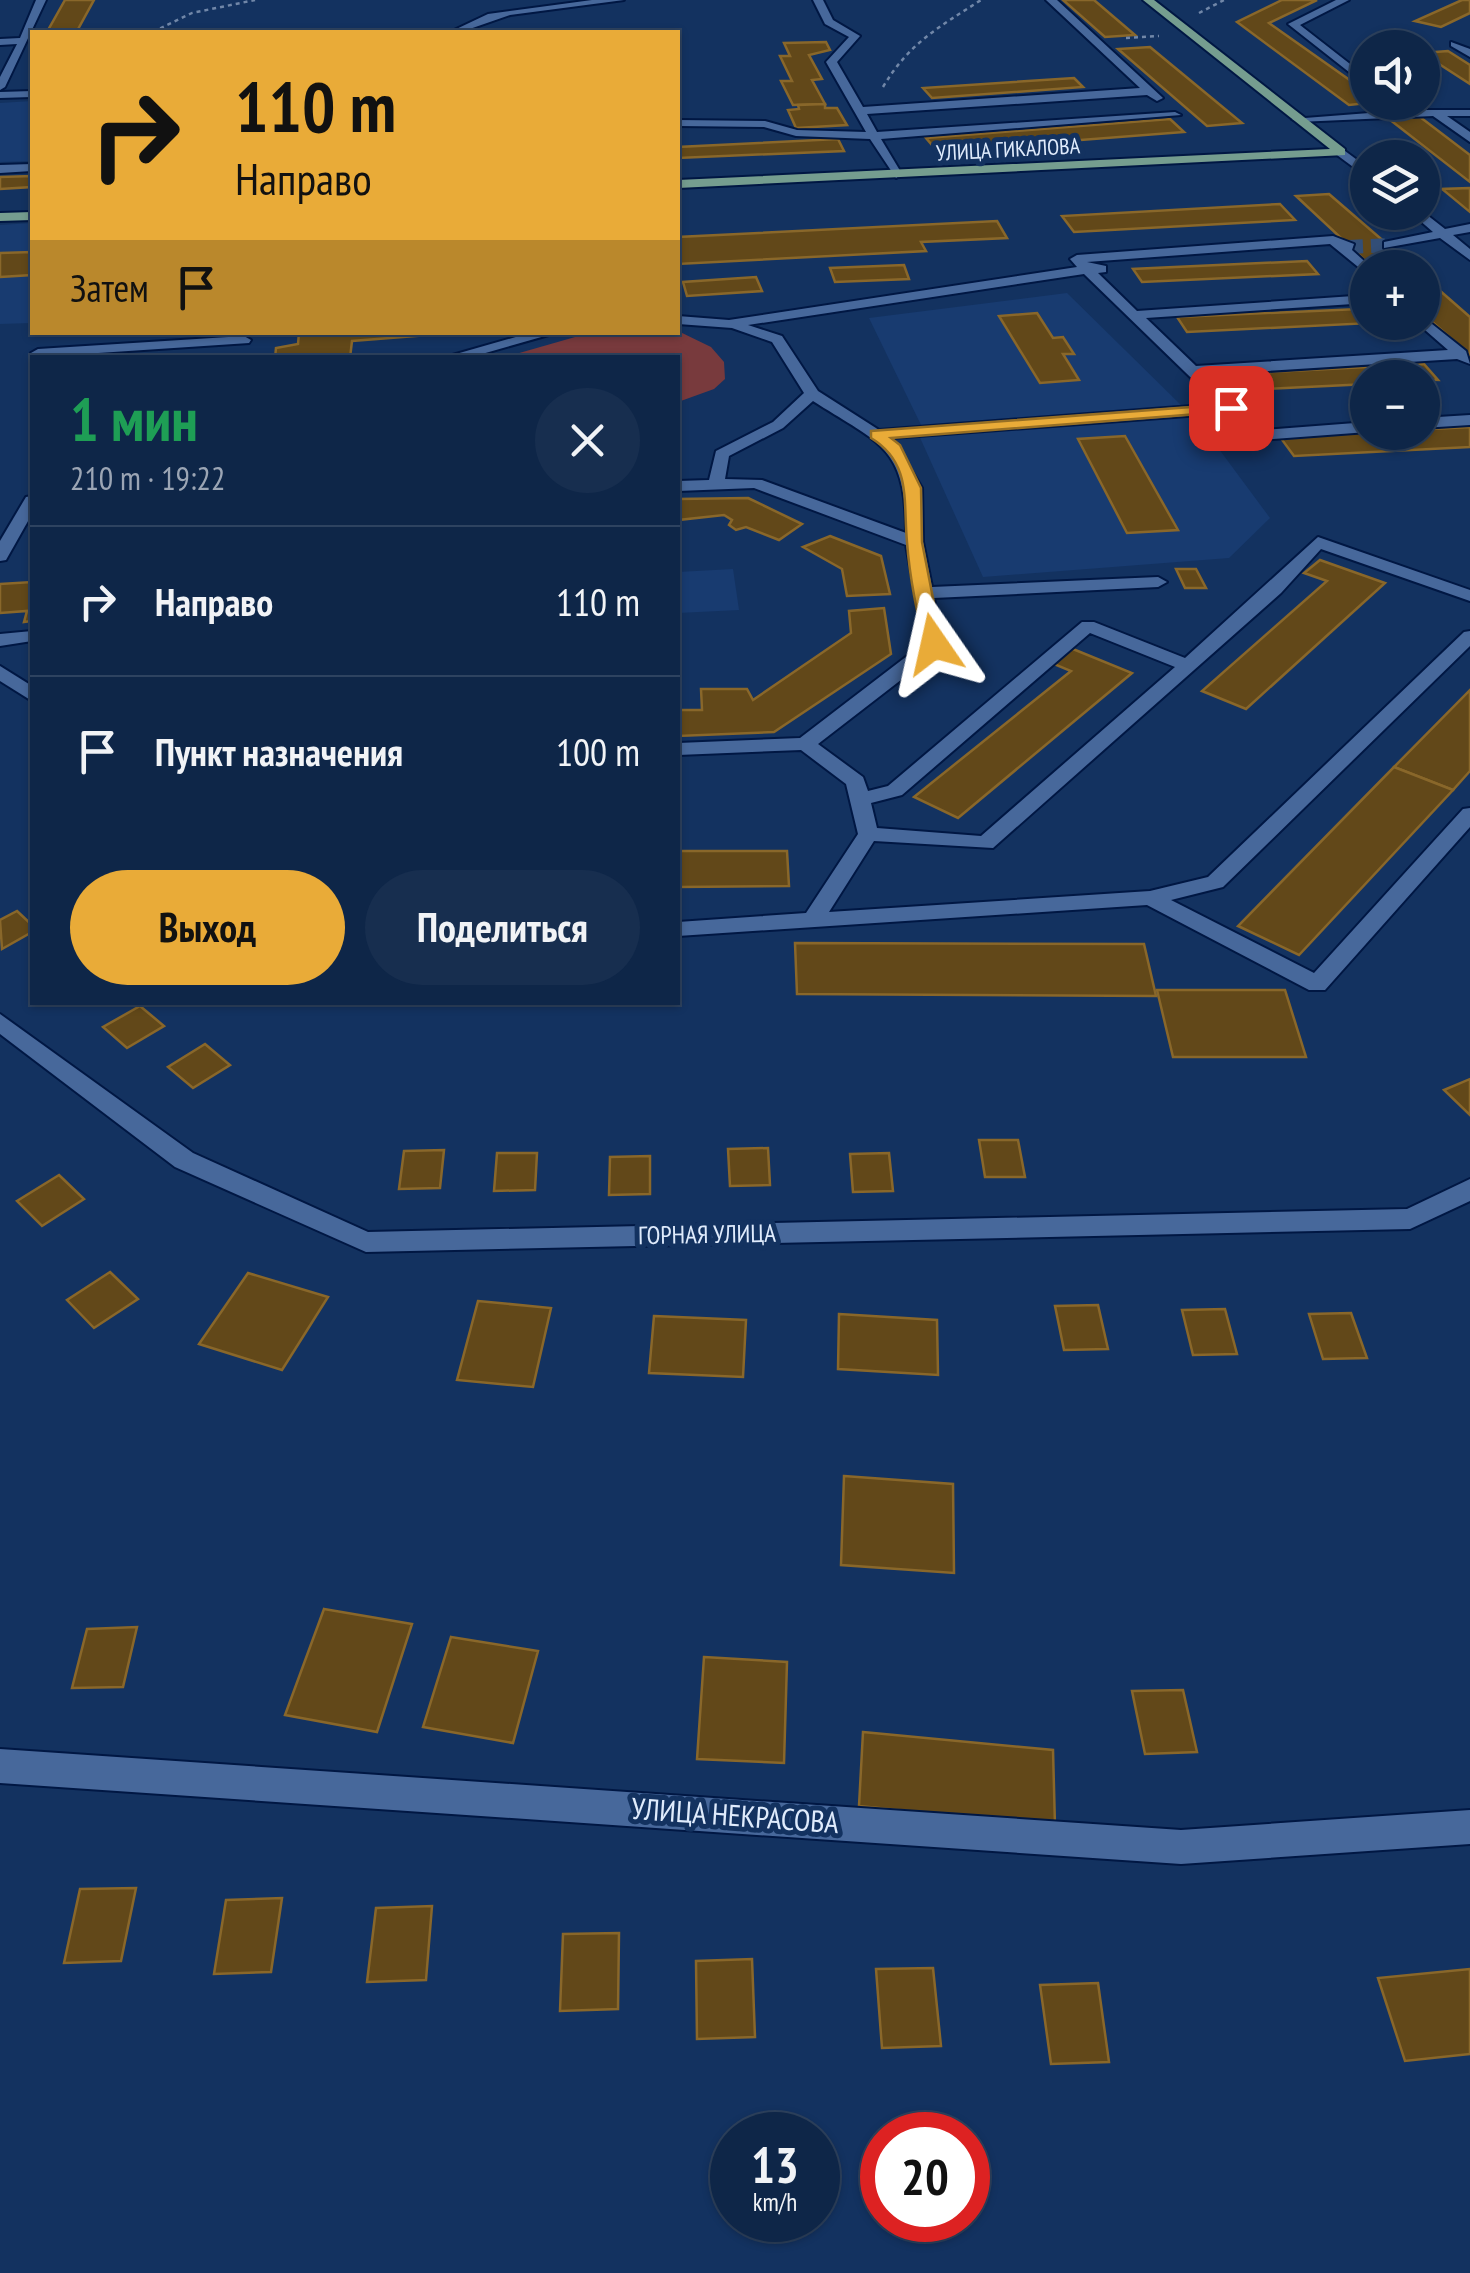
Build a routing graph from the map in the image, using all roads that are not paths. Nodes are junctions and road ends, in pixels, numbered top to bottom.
1 (41, 0) edge
2 (541, 0) edge
3 (619, 0) edge
4 (818, 0) edge
5 (1051, 0) edge
6 (1148, 0) edge
7 (1344, 0) edge
8 (557, 6) junction
9 (460, 30) edge
10 (24, 41) junction
11 (0, 42) edge
12 (1455, 44) dead end
13 (1470, 54) edge
14 (12, 66) edge
15 (1350, 70) edge
16 (0, 87) edge
17 (1150, 91) junction
18 (30, 94) edge
19 (0, 95) edge
20 (944, 106) junction
21 (861, 111) junction
22 (1440, 112) edge
23 (1470, 113) edge
24 (1350, 116) edge
25 (1440, 116) edge
26 (1298, 118) junction
27 (680, 124) edge
28 (961, 130) junction
29 (871, 136) junction
30 (1470, 138) edge
31 (1341, 152) junction
32 (1350, 159) edge
33 (30, 168) edge
34 (0, 170) edge
35 (896, 174) junction
36 (680, 184) edge
37 (30, 216) edge
38 (0, 217) edge
39 (1470, 228) edge
40 (1438, 230) edge
41 (1440, 232) junction
42 (1389, 245) tunnel mouth
43 (1350, 254) tunnel mouth
44 (1470, 256) edge
45 (1087, 270) junction
46 (1350, 300) edge
47 (1134, 315) junction
48 (680, 320) edge
49 (728, 324) junction
50 (540, 335) edge
51 (246, 336) edge
52 (1440, 336) edge
53 (38, 352) dead end
54 (461, 355) edge
55 (1465, 358) edge
56 (1193, 371) junction
57 (812, 394) junction
58 (1231, 408) junction
59 (1470, 420) edge
60 (1440, 422) edge
61 (1350, 428) edge
62 (876, 434) junction
63 (716, 484) junction
64 (680, 486) edge
65 (30, 504) edge
66 (914, 542) junction
67 (0, 556) edge
68 (1158, 582) dead end
69 (924, 593) junction
70 (1470, 596) edge
71 (30, 636) edge
72 (1470, 636) edge
73 (0, 640) edge
74 (1188, 665) junction
75 (0, 672) edge
76 (30, 694) edge
77 (805, 744) junction
78 (680, 748) edge
79 (860, 799) junction
80 (1470, 814) edge
81 (868, 834) junction
82 (1150, 898) junction
83 (816, 917) junction
84 (680, 929) edge
85 (0, 1022) edge
86 (1470, 1189) edge
87 (0, 1766) edge
88 (1470, 1827) edge

1 - 10 street
2 - 8 street
3 - 8 street
4 - 21 street
5 - 17 street
6 - 26 main road
7 - 15 street
8 - 9 street
10 - 11 street
10 - 14 street
12 - 13 street
14 - 16 street
17 - 20 street
17 - 28 street
18 - 19 street
20 - 21 street
20 - 28 street
21 - 29 street
22 - 23 street
24 - 26 street
25 - 30 street
26 - 31 main road
27 - 29 street
28 - 29 street
29 - 35 street
31 - 32 street
31 - 35 main road, УЛИЦА ГИКАЛОВА
33 - 34 street
35 - 36 main road, УЛИЦА ГИКАЛОВА
37 - 38 main road
39 - 41 street
40 - 41 street
41 - 42 street
41 - 44 street
43 - 45 street
45 - 47 street
45 - 49 street
46 - 47 street
47 - 56 street
48 - 49 street
49 - 57 street
50 - 54 street
51 - 53 street
52 - 55 street
55 - 56 street
56 - 58 street
57 - 62 street
57 - 63 street
58 - 61 street
58 - 62 street
59 - 60 street
62 - 66 street
63 - 64 street
63 - 66 street
65 - 67 street
66 - 69 street
68 - 69 street
69 - 77 street
70 - 74 street
71 - 73 street
72 - 82 street
74 - 79 street
74 - 81 street
75 - 76 street
77 - 78 street
77 - 79 street
79 - 81 street
80 - 82 street
81 - 83 street
82 - 83 street
83 - 84 street
85 - 86 street, ГОРНАЯ УЛИЦА
87 - 88 street, УЛИЦА НЕКРАСОВА

